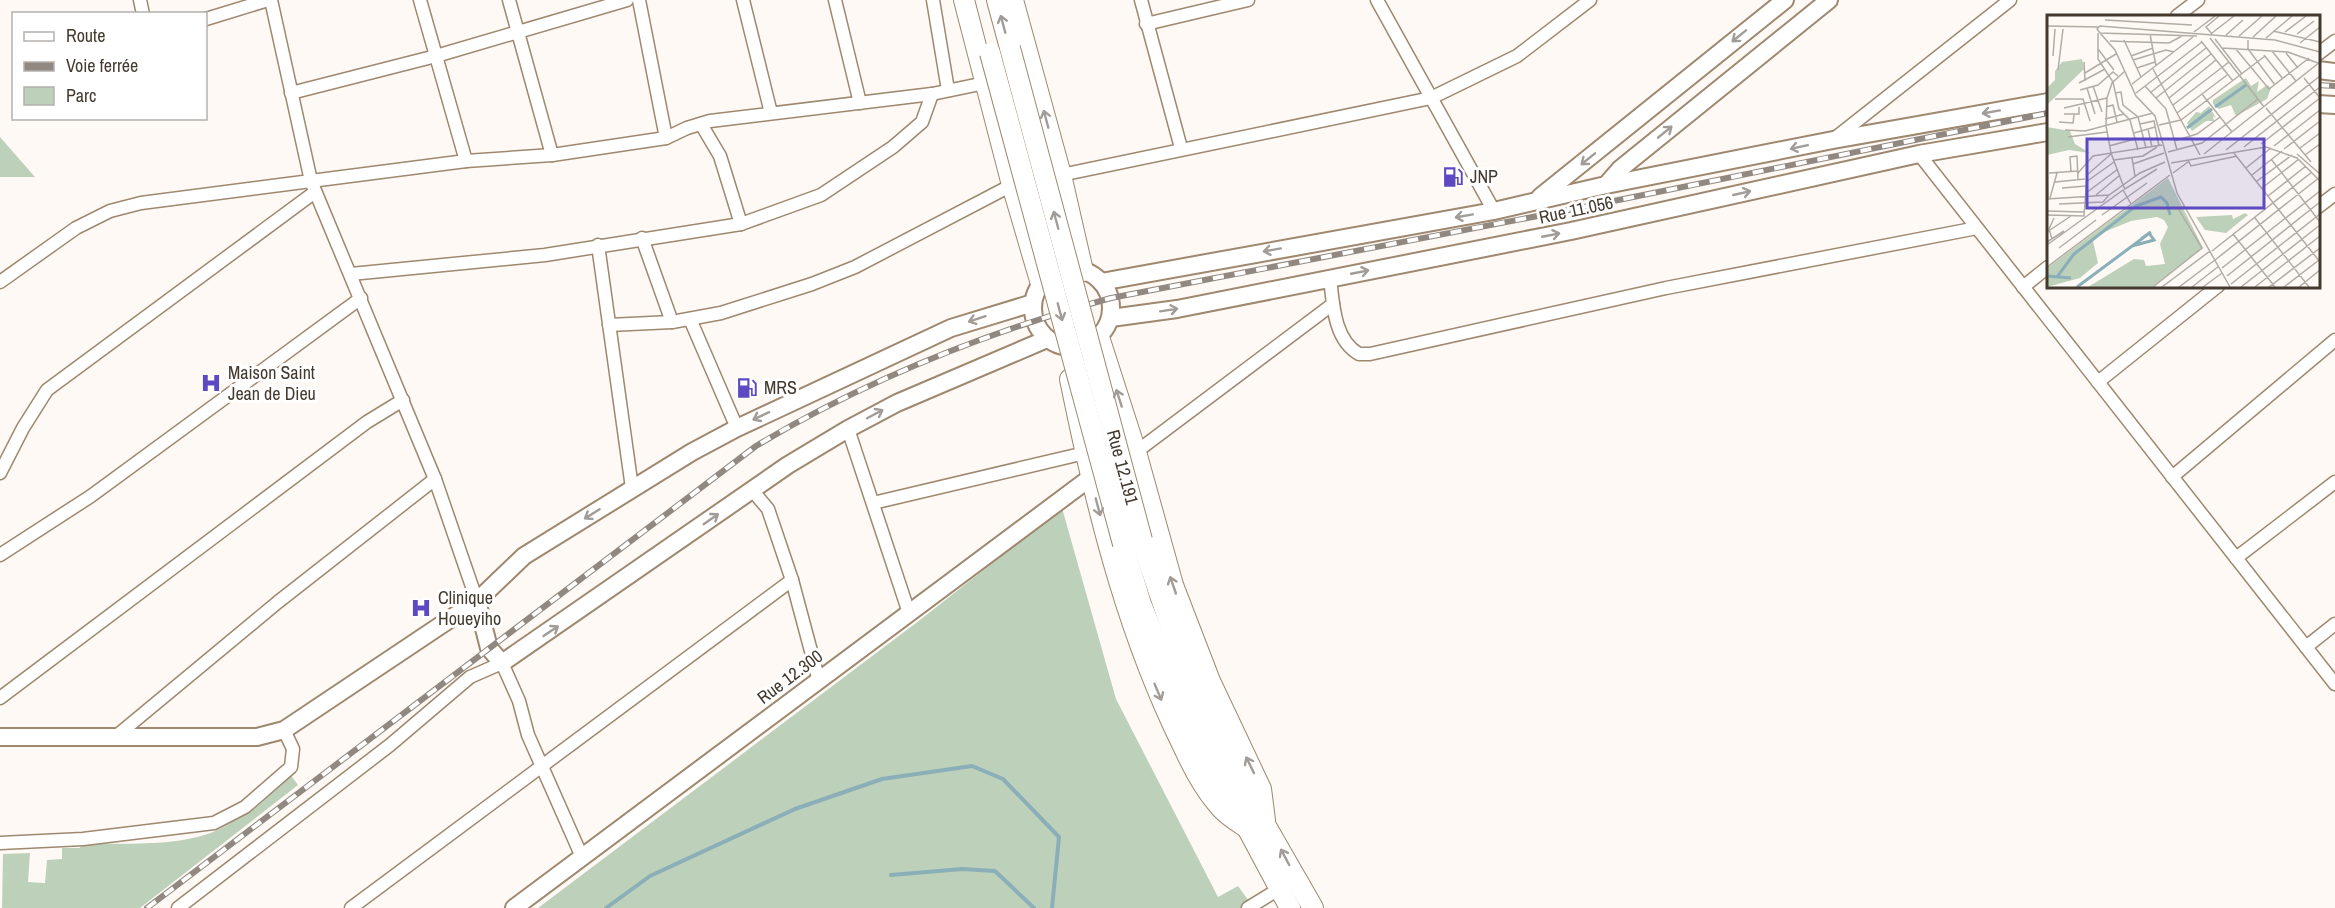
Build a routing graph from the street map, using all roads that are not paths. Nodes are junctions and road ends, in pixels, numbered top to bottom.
1 (270, 0) edge
2 (420, 0) edge
3 (508, 0) edge
4 (627, 0) edge
5 (639, 0) edge
6 (743, 0) edge
7 (835, 0) edge
8 (933, 0) edge
9 (964, 0) edge
10 (976, 0) edge
11 (996, 0) edge
12 (1013, 0) edge
13 (1141, 0) edge
14 (1248, 0) edge
15 (1377, 0) edge
16 (1590, 0) edge
17 (1785, 0) edge
18 (1829, 0) edge
19 (2010, 0) edge
20 (2198, 0) edge
21 (2178, 15) edge
22 (207, 19) edge
23 (1146, 24) junction
24 (517, 31) junction
25 (2335, 41) edge
26 (2320, 53) edge
27 (436, 56) junction
28 (2320, 70) edge
29 (2335, 72) edge
30 (985, 82) junction
31 (948, 90) junction
32 (291, 93) junction
33 (932, 94) junction
34 (1431, 98) junction
35 (2047, 102) edge
36 (860, 103) junction
37 (2320, 104) edge
38 (2335, 105) edge
39 (771, 113) junction
40 (701, 124) junction
41 (2047, 132) edge
42 (666, 138) junction
43 (1833, 140) junction
44 (1181, 148) junction
45 (1919, 154) junction
46 (552, 155) junction
47 (466, 161) junction
48 (1061, 175) junction
49 (1011, 185) junction
50 (1606, 185) junction
51 (313, 186) junction
52 (2335, 194) edge
53 (1537, 200) junction
54 (2320, 206) edge
55 (1494, 211) junction
56 (741, 224) junction
57 (1977, 228) junction
58 (642, 238) junction
59 (598, 245) junction
60 (2047, 269) edge
61 (1083, 270) junction
62 (351, 274) junction
63 (1329, 278) junction
64 (0, 282) edge
65 (1101, 282) junction
66 (1041, 284) junction
67 (2023, 287) junction
68 (2216, 288) edge
69 (361, 298) junction
70 (1033, 303) junction
71 (1333, 304) junction
72 (1111, 318) junction
73 (690, 319) junction
74 (672, 322) junction
75 (609, 325) junction
76 (1099, 337) junction
77 (2335, 340) edge
78 (1055, 343) junction
79 (2098, 382) junction
80 (403, 400) junction
81 (737, 428) junction
82 (848, 429) junction
83 (1136, 452) junction
84 (1085, 453) junction
85 (0, 473) edge
86 (2172, 477) junction
87 (1090, 478) junction
88 (435, 479) junction
89 (2335, 482) edge
90 (632, 488) junction
91 (752, 490) junction
92 (873, 503) junction
93 (1132, 542) junction
94 (0, 555) edge
95 (2236, 558) junction
96 (792, 580) junction
97 (477, 601) junction
98 (909, 613) junction
99 (2335, 624) edge
100 (2306, 647) junction
101 (502, 663) junction
102 (819, 681) junction
103 (2335, 684) edge
104 (0, 698) edge
105 (284, 730) junction
106 (0, 737) edge
107 (112, 739) junction
108 (540, 765) junction
109 (1257, 825) junction
110 (0, 843) edge
111 (582, 857) junction
112 (1279, 888) junction
113 (178, 908) edge
114 (351, 908) edge
115 (514, 908) edge
116 (1248, 908) edge
117 (1290, 908) edge
118 (1313, 908) edge

1 - 22 street
1 - 32 street
2 - 27 street
3 - 24 street
4 - 24 street
5 - 42 street
6 - 39 street
7 - 36 street
8 - 31 street
9 - 30 main road
10 -> 93 main road, Rue 12.191, bridge
93 -> 11 main road, Rue 12.191, bridge
48 -> 12 main road
13 - 23 street
14 - 23 street
15 - 34 street
16 - 34 street
17 -> 53 main road
50 -> 18 main road
19 - 43 street
20 - 21 street
23 - 44 street
24 - 27 street
24 - 46 street
25 - 26 street
27 - 32 street
27 - 47 street
28 - 29 main road
30 - 31 street
30 - 49 main road
31 - 33 street
32 - 51 street
33 - 36 street
33 - 56 street
34 - 44 street
34 - 55 street
35 -> 43 main road
36 - 39 street
37 - 38 main road
39 - 40 street
40 - 42 street
40 - 56 street
41 - 45 main road, Rue 11.056
42 - 46 street
43 -> 50 main road
44 - 48 street
45 - 57 street
63 -> 45 main road, Rue 11.056
46 - 47 street
47 - 51 street
48 - 61 main road
49 - 66 main road
49 - 73 street
50 - 53 main road
51 - 62 street
51 - 64 street
51 - 85 street
52 - 54 street
53 - 55 main road
55 -> 65 main road
56 - 58 street
57 - 67 street
57 - 71 street
58 - 59 street
58 - 74 street
59 - 62 street
59 - 75 street
60 - 67 street
61 - 65 main road
61 - 66 main road
62 - 69 street
63 - 71 street
72 -> 63 main road, Rue 11.056
65 - 72 main road
66 - 70 main road
67 - 79 street
68 - 79 street
69 - 80 street
69 - 94 street
70 - 78 main road
70 -> 81 main road
71 - 83 street
72 - 76 main road
73 - 74 street
73 - 81 street
74 - 75 street
75 - 90 street
76 - 78 main road
83 -> 76 main road
77 - 86 street
82 -> 78 main road
78 - 84 main road
79 - 86 street
80 - 88 street
80 - 104 street
81 - 90 main road
82 - 91 main road
82 - 92 street
109 -> 83 main road
84 - 87 main road
84 - 92 street
86 - 95 street
87 - 98 main road, Rue 12.300
87 -> 109 main road
88 - 97 street
88 - 107 street
89 - 95 street
90 -> 97 main road
91 - 96 street
101 -> 91 main road
92 - 98 street
93 - 109 main road, Rue 12.191
95 - 100 street
96 - 102 street
96 - 108 street
97 - 101 main road
97 - 105 main road
98 - 102 main road, Rue 12.300
99 - 100 street
100 - 103 street
101 - 108 street
101 - 113 street
102 - 111 main road, Rue 12.300
105 - 107 main road
105 - 110 street
106 - 107 main road
108 - 111 street
108 - 114 street
109 - 112 main road, Rue 12.191
118 -> 109 main road, Rue 12.191
111 - 115 main road, Rue 12.300
112 - 116 street
112 - 117 main road, Rue 12.191

